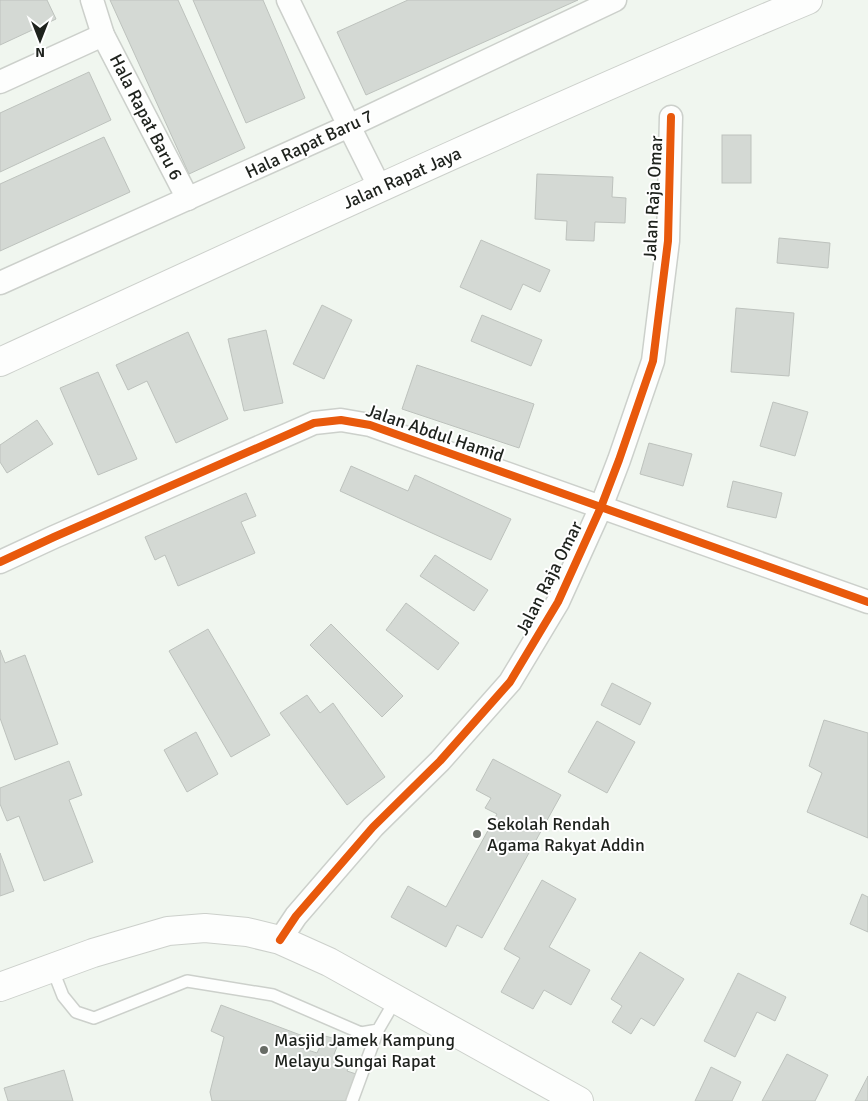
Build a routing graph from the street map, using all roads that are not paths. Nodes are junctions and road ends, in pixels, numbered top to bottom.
1 (92, 0) edge
2 (288, 0) edge
3 (615, 0) edge
4 (808, 0) edge
5 (103, 35) junction
6 (0, 82) edge
7 (672, 117) dead end
8 (349, 126) junction
9 (380, 188) junction
10 (188, 199) junction
11 (0, 282) edge
12 (0, 362) edge
13 (601, 507) junction
14 (0, 562) edge
15 (868, 602) edge
16 (280, 940) junction
17 (52, 968) junction
18 (0, 987) edge
19 (396, 999) junction
20 (378, 1030) junction
21 (352, 1101) edge
22 (579, 1101) edge

1 - 5 street, Hala Rapat Baru 6
2 - 8 street
3 - 8 street, Hala Rapat Baru 7
4 - 9 street, Jalan Rapat Jaya
5 - 6 street, Hala Rapat Baru 6
5 - 10 street, Hala Rapat Baru 6
7 - 13 street, Jalan Raja Omar
8 - 9 street
8 - 10 street, Hala Rapat Baru 7
9 - 12 street, Jalan Rapat Jaya
10 - 11 street, Hala Rapat Baru 7
13 - 14 street, Jalan Abdul Hamid
13 - 15 street, Jalan Abdul Hamid
13 - 16 street, Jalan Raja Omar
16 - 17 street
16 - 19 street
17 - 18 street
17 - 20 lane
19 - 20 lane
19 - 22 street
20 - 21 lane

